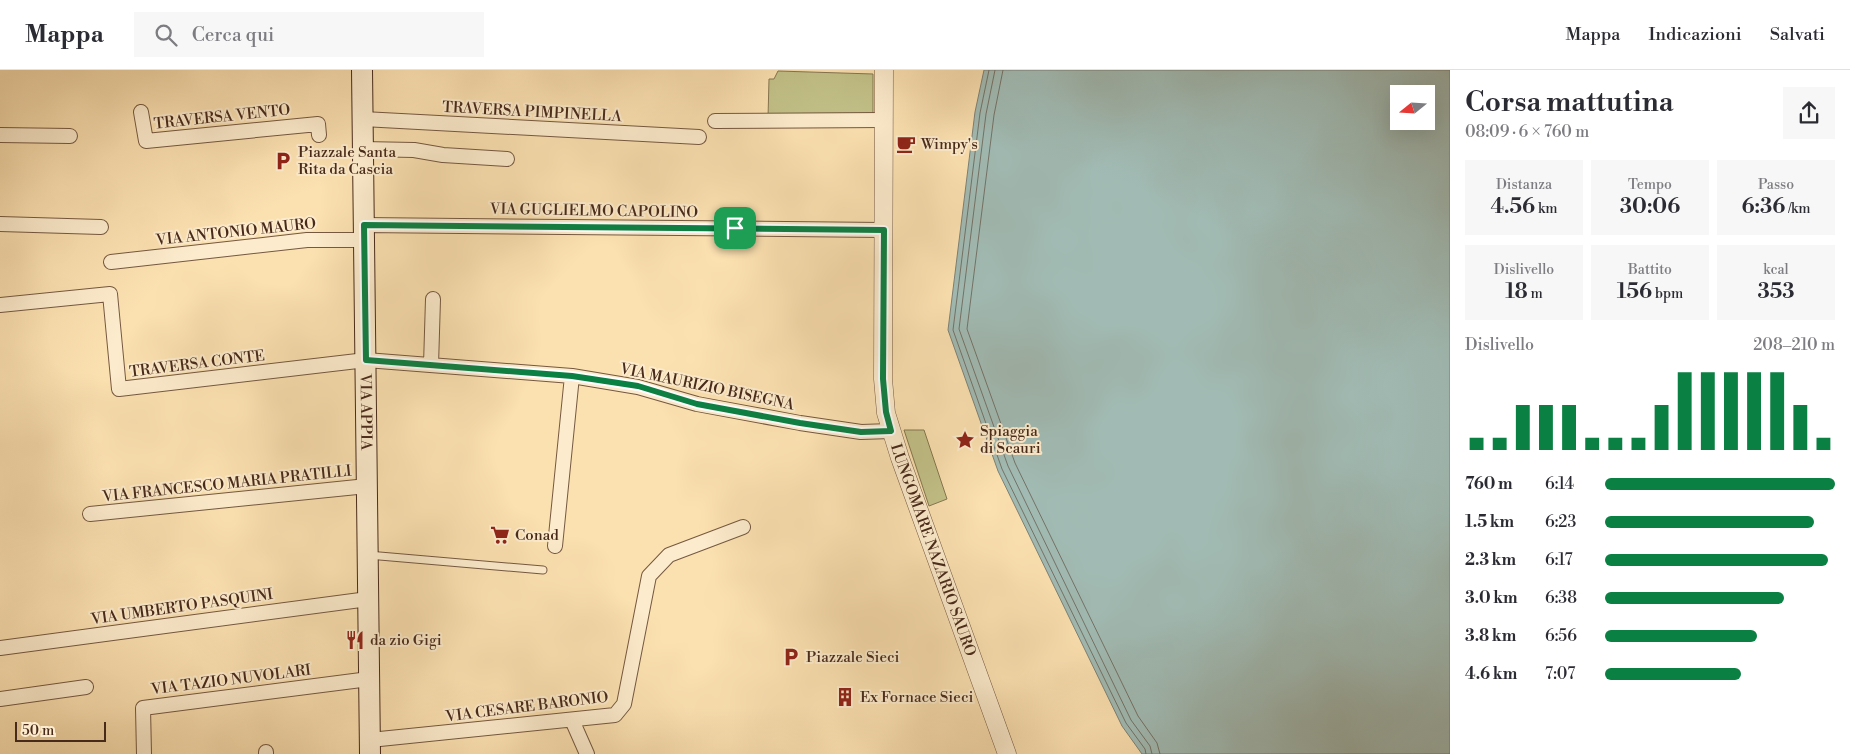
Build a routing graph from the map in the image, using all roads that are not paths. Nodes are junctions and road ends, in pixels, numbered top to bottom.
1 (362, 70) edge
2 (884, 70) edge
3 (141, 112) dead end
4 (362, 119) junction
5 (883, 120) junction
6 (715, 121) dead end
7 (0, 135) edge
8 (319, 135) dead end
9 (70, 136) dead end
10 (699, 137) dead end
11 (363, 149) junction
12 (507, 159) dead end
13 (0, 224) edge
14 (101, 227) dead end
15 (884, 230) junction
16 (364, 232) junction
17 (111, 262) dead end
18 (433, 299) dead end
19 (0, 305) edge
20 (366, 360) junction
21 (431, 365) junction
22 (572, 376) junction
23 (891, 431) junction
24 (367, 486) junction
25 (90, 514) dead end
26 (743, 527) dead end
27 (555, 546) dead end
28 (368, 555) junction
29 (543, 570) dead end
30 (368, 599) junction
31 (0, 648) edge
32 (369, 678) junction
33 (86, 688) dead end
34 (0, 699) edge
35 (572, 720) junction
36 (370, 747) edge
37 (144, 754) edge
38 (587, 754) edge
39 (1007, 754) edge

1 - 4 main road, VIA APPIA
2 - 5 street, LUNGOMARE NAZARIO SAURO
3 - 8 street, TRAVERSA VENTO
4 - 10 street, TRAVERSA PIMPINELLA
4 - 11 main road, VIA APPIA
5 - 6 street
5 - 15 street, LUNGOMARE NAZARIO SAURO
7 - 9 street
11 - 12 street
11 - 16 main road, VIA APPIA
13 - 14 street
15 - 16 street, VIA GUGLIELMO CAPOLINO
15 - 23 street, LUNGOMARE NAZARIO SAURO
16 - 17 street, VIA ANTONIO MAURO
16 - 20 main road, VIA APPIA
18 - 21 street
19 - 20 street, TRAVERSA CONTE
20 - 21 street, VIA MAURIZIO BISEGNA
20 - 24 main road, VIA APPIA
21 - 22 street, VIA MAURIZIO BISEGNA
22 - 23 street, VIA MAURIZIO BISEGNA
22 - 27 street
23 - 39 street, LUNGOMARE NAZARIO SAURO
24 - 25 street, VIA FRANCESCO MARIA PRATILLI
24 - 28 main road, VIA APPIA
26 - 35 street, VIA CESARE BARONIO
28 - 29 lane
28 - 30 main road, VIA APPIA
30 - 31 street, VIA UMBERTO PASQUINI
30 - 32 main road, VIA APPIA
32 - 36 main road, VIA APPIA
32 - 37 street, VIA TAZIO NUVOLARI
33 - 34 street
35 - 36 street, VIA CESARE BARONIO
35 - 38 street

